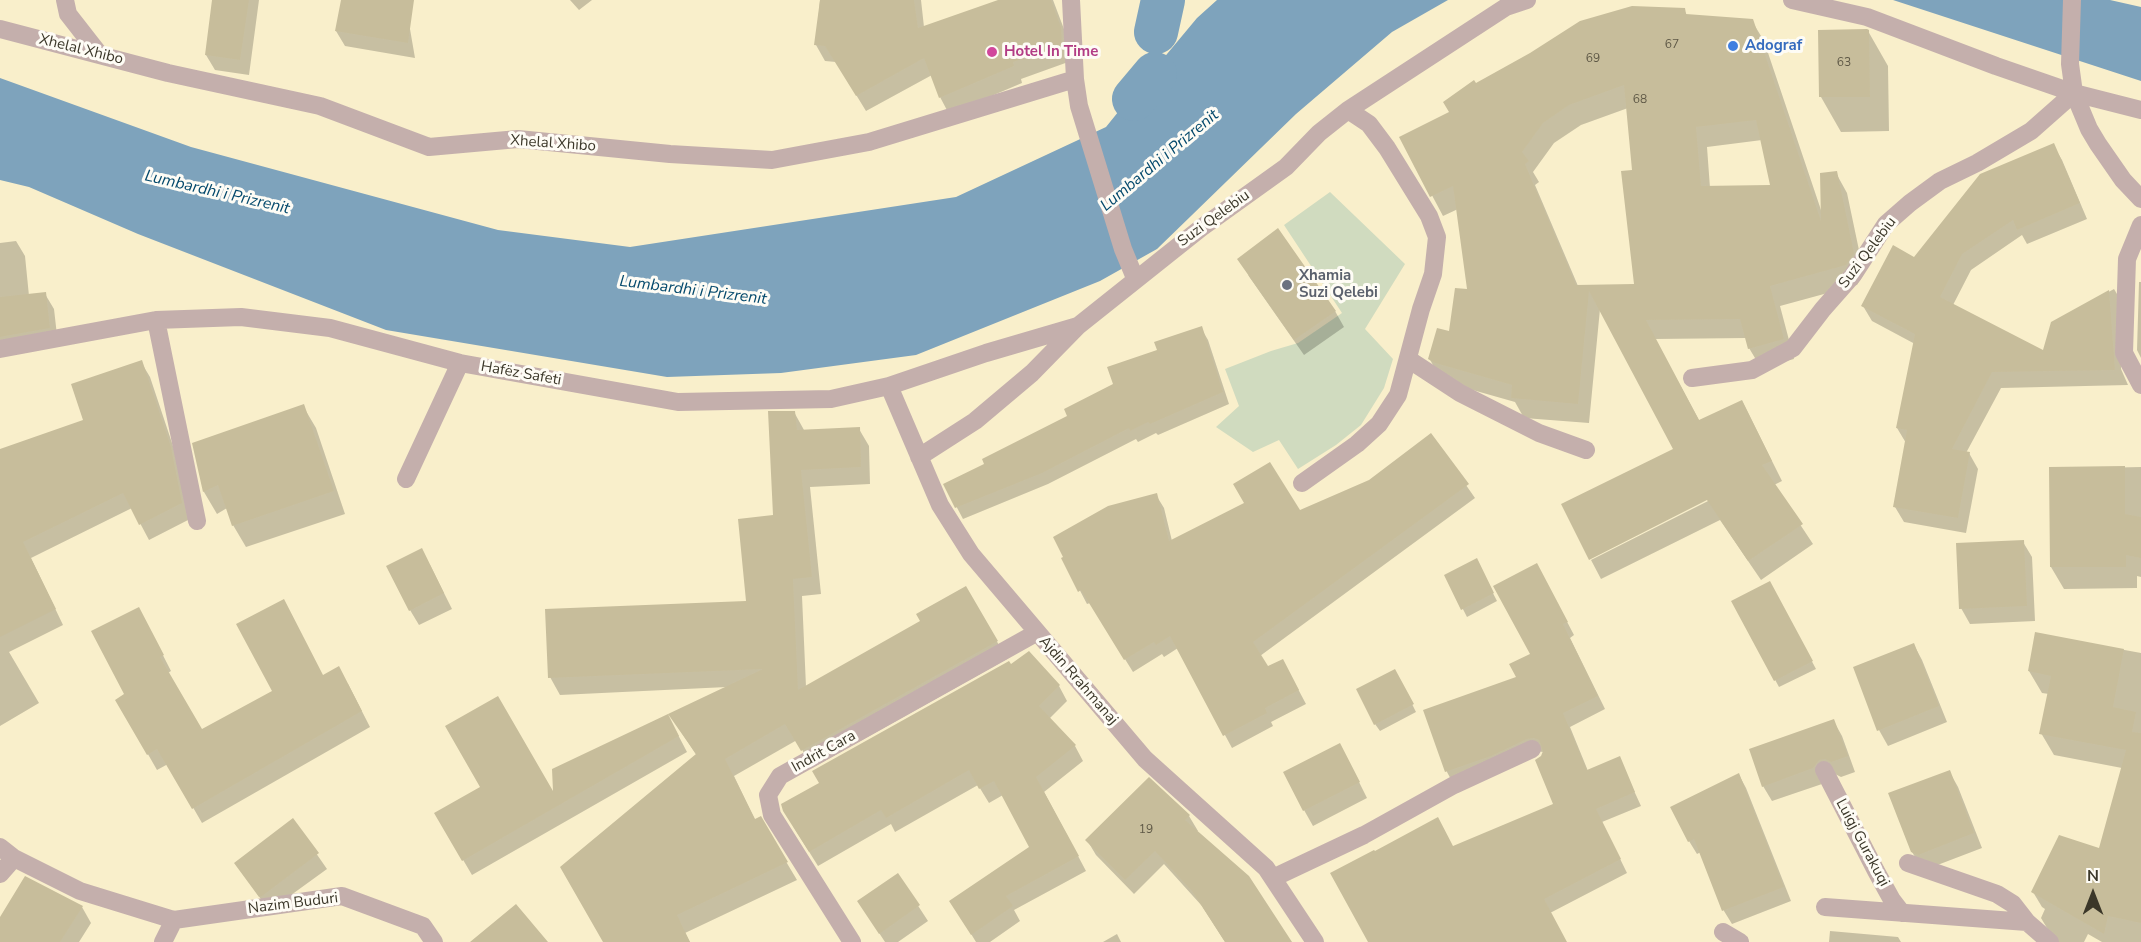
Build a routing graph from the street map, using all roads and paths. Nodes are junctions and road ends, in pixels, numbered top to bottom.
1 (65, 0) edge
2 (1071, 0) edge
3 (1527, 0) edge
4 (1792, 0) edge
5 (2072, 0) edge
6 (0, 30) edge
7 (100, 55) junction
8 (1075, 79) junction
9 (2074, 93) junction
10 (1348, 110) junction
11 (2141, 110) edge
12 (2141, 199) edge
13 (2141, 225) edge
14 (1135, 278) junction
15 (156, 320) junction
16 (1078, 326) junction
17 (0, 349) edge
18 (1408, 359) junction
19 (460, 363) junction
20 (1692, 378) dead end
21 (2141, 384) edge
22 (889, 386) junction
23 (1586, 450) dead end
24 (919, 457) junction
25 (406, 479) dead end
26 (1302, 483) dead end
27 (196, 521) dead end
28 (1036, 633) junction
29 (1532, 748) dead end
30 (1824, 770) dead end
31 (7, 852) edge
32 (1908, 863) dead end
33 (0, 874) edge
34 (1273, 878) junction
35 (1825, 907) dead end
36 (1902, 914) junction
37 (174, 920) junction
38 (2027, 922) junction
39 (1724, 932) dead end
40 (163, 942) edge
41 (434, 942) edge
42 (852, 942) edge
43 (1315, 942) edge
44 (1740, 942) edge
45 (2050, 942) edge

1 - 7 street
2 - 8 street
3 - 10 street, Suzi Qelebiu
4 - 9 street
5 - 9 street
6 - 7 street, Xhelal Xhibo
7 - 8 street, Xhelal Xhibo
8 - 14 street
9 - 11 street
9 - 12 street
9 - 20 street, Suzi Qelebiu
10 - 14 street, Suzi Qelebiu
10 - 18 street
13 - 21 street
14 - 16 street, Suzi Qelebiu
15 - 17 street, Hafëz Safeti
15 - 19 street, Hafëz Safeti
15 - 27 street
16 - 22 street, Suzi Qelebiu
16 - 24 street, Suzi Qelebiu
18 - 23 street
18 - 26 street
19 - 22 street, Hafëz Safeti
19 - 25 street
22 - 24 street, Ajdin Rrahmanaj
24 - 28 street, Ajdin Rrahmanaj
28 - 34 street, Ajdin Rrahmanaj
28 - 42 street, Indrit Cara
29 - 34 street
30 - 36 street, Luigj Gurakuqi
31 - 33 street, Nazim Buduri
31 - 37 street, Nazim Buduri
32 - 38 street, Luigj Gurakuqi
34 - 43 street, Ajdin Rrahmanaj
35 - 36 street, Luigj Gurakuqi
36 - 38 street, Luigj Gurakuqi
37 - 40 street
37 - 41 street, Nazim Buduri
38 - 45 street, Luigj Gurakuqi
39 - 44 street

